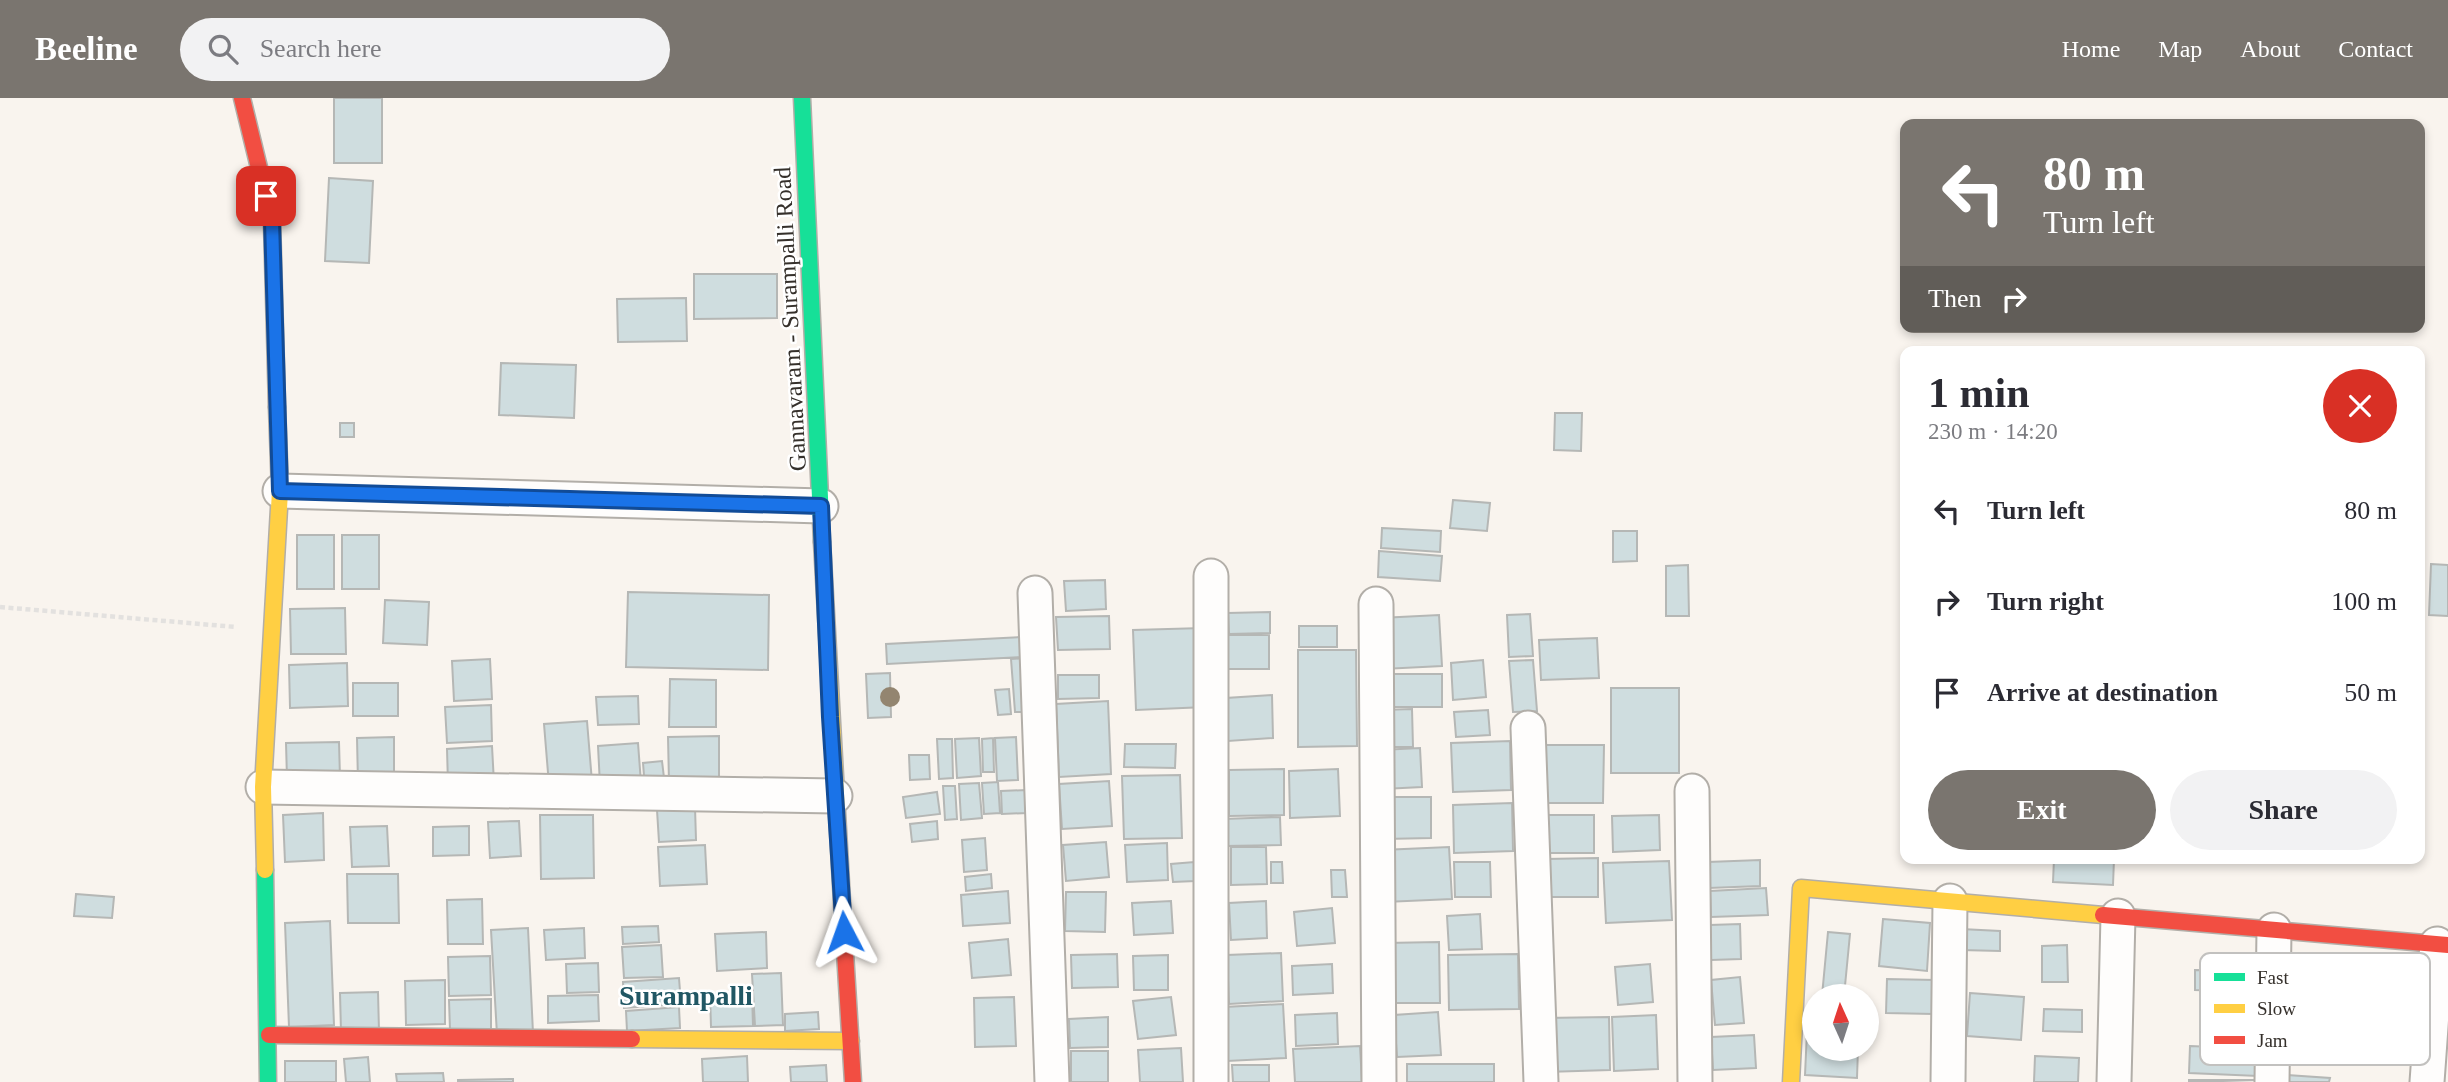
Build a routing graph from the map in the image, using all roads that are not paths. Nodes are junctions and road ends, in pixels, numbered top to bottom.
1 (242, 98) edge
2 (802, 98) edge
3 (280, 491) junction
4 (821, 506) junction
5 (1211, 576) dead end
6 (1035, 593) dead end
7 (1376, 604) dead end
8 (1528, 728) dead end
9 (263, 787) junction
10 (1692, 791) dead end
11 (835, 796) junction
12 (1950, 901) junction
13 (2118, 916) junction
14 (2274, 930) junction
15 (2443, 944) edge
16 (2274, 953) edge
17 (269, 1035) junction
18 (851, 1041) junction
19 (2430, 1056) edge
20 (268, 1082) edge
21 (853, 1082) edge
22 (1052, 1082) edge
23 (1211, 1082) edge
24 (1379, 1082) edge
25 (1541, 1082) edge
26 (1695, 1082) edge
27 (1791, 1082) edge
28 (1948, 1082) edge
29 (2114, 1082) edge

1 - 3 street
2 - 4 street, Gannavaram - Surampalli Road
3 - 4 street
3 - 9 street
4 - 11 street, Gannavaram - Surampalli Road
5 - 23 street
6 - 22 street
7 - 24 street
8 - 25 street
9 - 11 street
9 - 17 street
10 - 26 street
11 - 18 street, Gannavaram - Surampalli Road
12 - 13 street
12 - 27 street
12 - 28 street
13 - 14 street
13 - 29 street
14 - 15 street
14 - 16 street
15 - 19 street
17 - 18 street
17 - 20 street
18 - 21 street, Gannavaram - Surampalli Road

